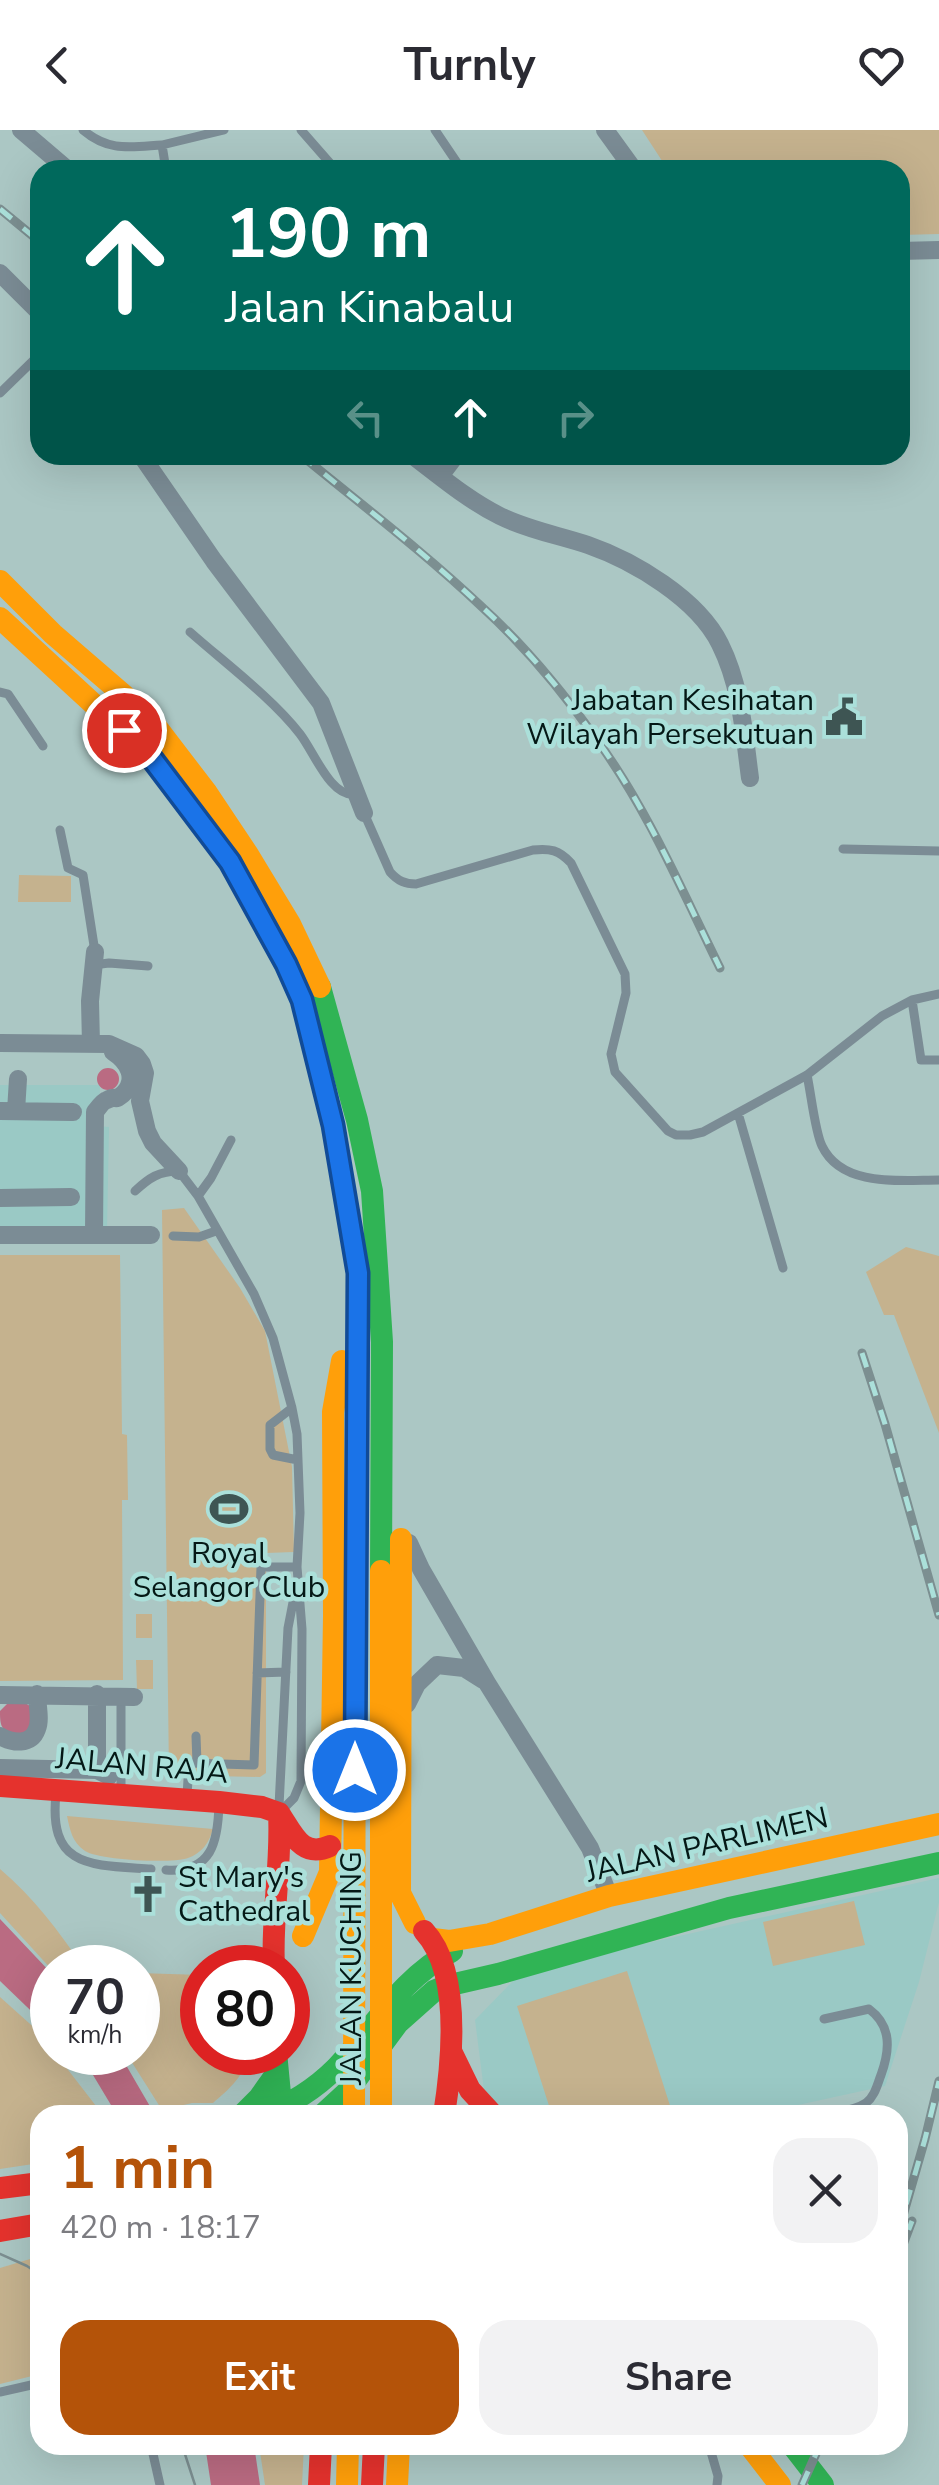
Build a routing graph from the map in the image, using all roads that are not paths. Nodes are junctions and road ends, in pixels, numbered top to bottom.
1 (21, 130) edge
2 (83, 130) edge
3 (224, 130) edge
4 (301, 130) edge
5 (434, 130) edge
6 (604, 130) edge
7 (162, 145) junction
8 (56, 160) edge
9 (164, 160) edge
10 (327, 160) edge
11 (455, 160) edge
12 (626, 160) edge
13 (939, 250) edge
14 (910, 251) edge
15 (0, 272) edge
16 (30, 302) edge
17 (30, 364) edge
18 (0, 392) edge
19 (148, 465) edge
20 (425, 465) edge
21 (448, 465) edge
22 (440, 476) junction
23 (0, 581) edge
24 (0, 618) edge
25 (190, 632) dead end
26 (0, 692) edge
27 (43, 746) dead end
28 (750, 778) dead end
29 (361, 803) junction
30 (60, 830) dead end
31 (843, 849) dead end
32 (939, 851) edge
33 (94, 958) junction
34 (148, 966) dead end
35 (939, 994) edge
36 (912, 1000) junction
37 (10, 1044) edge
38 (100, 1044) junction
39 (939, 1060) edge
40 (808, 1075) junction
41 (8, 1111) edge
42 (82, 1112) junction
43 (738, 1113) junction
44 (231, 1140) dead end
45 (179, 1171) junction
46 (939, 1180) edge
47 (135, 1191) dead end
48 (82, 1196) junction
49 (198, 1196) junction
50 (10, 1215) edge
51 (216, 1231) junction
52 (94, 1234) junction
53 (151, 1235) dead end
54 (173, 1236) dead end
55 (783, 1268) dead end
56 (358, 1273) junction
57 (382, 1342) junction
58 (292, 1408) junction
59 (298, 1460) junction
60 (400, 1525) junction
61 (297, 1566) junction
62 (298, 1580) junction
63 (286, 1672) junction
64 (257, 1673) junction
65 (487, 1683) junction
66 (37, 1694) junction
67 (97, 1694) junction
68 (0, 1695) edge
69 (127, 1702) joint
70 (400, 1718) junction
71 (0, 1736) edge
72 (196, 1736) dead end
73 (196, 1763) junction
74 (8, 1773) edge
75 (109, 1780) junction
76 (56, 1789) junction
77 (186, 1799) junction
78 (219, 1802) junction
79 (278, 1814) junction
80 (939, 1824) edge
81 (330, 1846) junction
82 (939, 1863) edge
83 (151, 1869) dead end
84 (166, 1870) dead end
85 (610, 1896) junction
86 (303, 1936) junction
87 (275, 1945) edge
88 (295, 1945) edge
89 (429, 1945) junction
90 (443, 1996) junction
91 (824, 2019) dead end
92 (449, 2046) junction
93 (270, 2075) edge
94 (277, 2075) edge
95 (252, 2105) edge
96 (279, 2105) edge
97 (288, 2105) edge
98 (333, 2105) edge
99 (354, 2105) edge
100 (381, 2105) edge
101 (446, 2105) edge
102 (484, 2105) edge
103 (863, 2105) edge
104 (30, 2184) edge
105 (0, 2188) edge
106 (30, 2227) edge
107 (0, 2233) edge
108 (30, 2385) edge
109 (0, 2392) edge
110 (153, 2455) edge
111 (320, 2455) edge
112 (348, 2455) edge
113 (374, 2455) edge
114 (398, 2455) edge
115 (712, 2455) edge
116 (757, 2455) edge
117 (800, 2455) edge
118 (160, 2485) edge
119 (319, 2485) edge
120 (347, 2485) edge
121 (372, 2485) edge
122 (397, 2485) edge
123 (717, 2485) edge
124 (780, 2485) edge
125 (823, 2485) edge

1 - 8 street
2 - 7 lane
3 - 7 lane
4 - 10 lane
5 - 11 lane
6 - 12 street
7 - 9 lane
13 - 14 street
15 - 16 street
17 - 18 lane
19 - 29 street
20 - 22 street
21 - 22 street
22 - 28 street
23 - 57 main road
24 - 56 main road
25 - 29 lane
26 - 27 lane
29 - 43 lane
30 - 33 lane
31 - 32 lane
33 - 34 lane
33 - 38 street
35 - 36 lane
36 - 39 lane
36 - 40 lane
37 - 38 street
37 - 41 street
38 - 42 street
38 - 45 street
40 - 43 lane
40 - 46 lane
41 - 42 street
42 - 48 street
43 - 55 lane
44 - 49 lane
45 - 47 lane
45 - 49 lane
48 - 50 street
48 - 52 street
49 - 51 lane
50 - 52 street
51 - 54 lane
51 - 58 lane
52 - 53 street
56 - 81 main road
56 - 99 main road, JALAN KUCHING, bridge
57 - 60 main road
57 - 100 main road, JALAN KUCHING, bridge
58 - 59 lane
58 - 59 lane
59 - 61 lane
60 - 65 street
60 - 70 main road
61 - 62 lane
61 - 64 lane
62 - 63 lane
62 - 79 lane
63 - 64 lane
63 - 79 lane
64 - 73 lane
65 - 70 street
65 - 85 street
66 - 67 street
66 - 68 street
66 - 71 street
67 - 69 street
67 - 75 street
69 - 75 lane
70 - 89 main road
72 - 73 lane
73 - 77 lane
74 - 75 street
74 - 76 main road, JALAN RAJA
75 - 76 main road, JALAN RAJA
75 - 77 main road, JALAN RAJA
76 - 83 lane
77 - 78 main road, JALAN RAJA
78 - 79 main road, JALAN RAJA
78 - 84 lane
79 - 81 main road
79 - 87 main road
80 - 85 main road, JALAN PARLIMEN
81 - 86 main road
82 - 90 main road
85 - 89 main road, JALAN PARLIMEN
86 - 88 main road
86 - 89 main road, JALAN PARLIMEN
89 - 90 main road
89 - 97 main road, bridge
90 - 92 main road
90 - 98 main road, bridge
91 - 103 lane
92 - 101 main road
92 - 102 main road
93 - 95 main road
94 - 96 main road
104 - 105 main road
106 - 107 main road
108 - 109 lane
110 - 118 lane
111 - 119 main road
112 - 120 main road
113 - 121 main road
114 - 122 main road
115 - 123 lane
116 - 124 main road
117 - 125 main road

